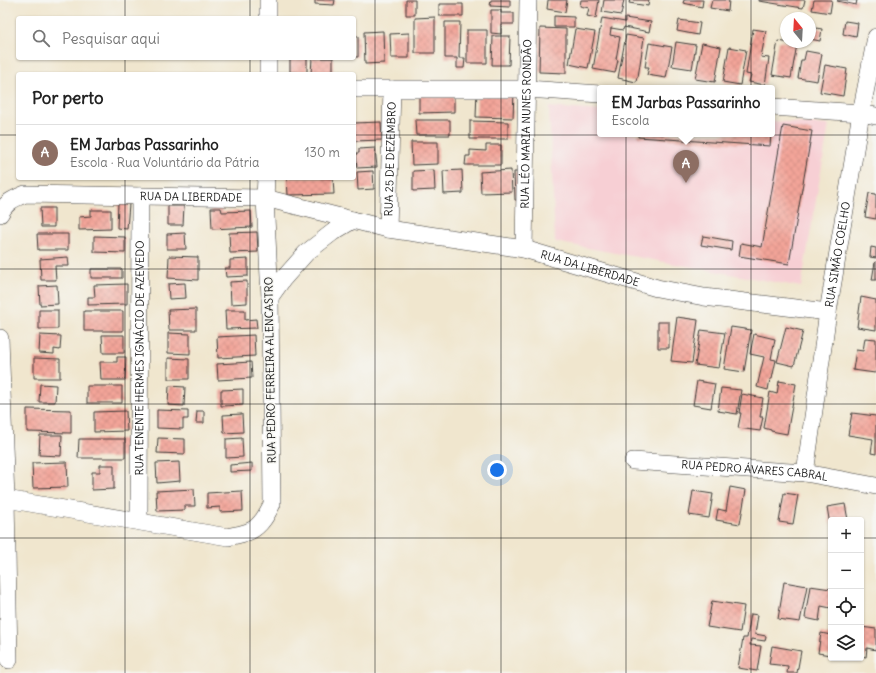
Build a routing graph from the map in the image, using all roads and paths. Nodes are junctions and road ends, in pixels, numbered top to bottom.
1 (268, 0) edge
2 (528, 0) edge
3 (268, 16) edge
4 (876, 37) edge
5 (268, 60) edge
6 (268, 72) edge
7 (356, 89) edge
8 (392, 89) junction
9 (527, 89) junction
10 (597, 94) edge
11 (775, 107) edge
12 (869, 114) edge
13 (266, 180) edge
14 (140, 196) junction
15 (265, 198) junction
16 (0, 214) edge
17 (353, 220) junction
18 (388, 229) junction
19 (524, 248) junction
20 (270, 297) junction
21 (828, 312) junction
22 (0, 338) edge
23 (633, 461) dead end
24 (805, 473) junction
25 (876, 486) edge
26 (6, 499) junction
27 (139, 521) junction
28 (9, 660) dead end

1 - 3 street
2 - 9 street, RUA LÉO MARIA NUNES RONDÃO
4 - 12 street, RUA SIMÃO COELHO
5 - 6 street
7 - 8 street
8 - 9 street
8 - 18 street, RUA 25 DE DEZEMBRO
9 - 10 street
9 - 19 street, RUA LÉO MARIA NUNES RONDÃO
11 - 12 street
12 - 21 street, RUA SIMÃO COELHO
13 - 15 street, RUA PEDRO FERREIRA ALENCASTRO
14 - 15 street, RUA DA LIBERDADE
14 - 16 street, RUA DA LIBERDADE
14 - 27 street, RUA TENENTE HERMES IGNÁCIO DE AZEVEDO
15 - 17 street, RUA DA LIBERDADE
15 - 20 street, RUA PEDRO FERREIRA ALENCASTRO
17 - 18 street, RUA DA LIBERDADE
17 - 20 street
18 - 19 street, RUA DA LIBERDADE
19 - 21 street, RUA DA LIBERDADE
20 - 27 street, RUA PEDRO FERREIRA ALENCASTRO
21 - 24 street, RUA SIMÃO COELHO
22 - 26 street
23 - 24 street, RUA PEDRO ÁVARES CABRAL
24 - 25 street, RUA PEDRO ÁVARES CABRAL
26 - 27 street
26 - 28 street

